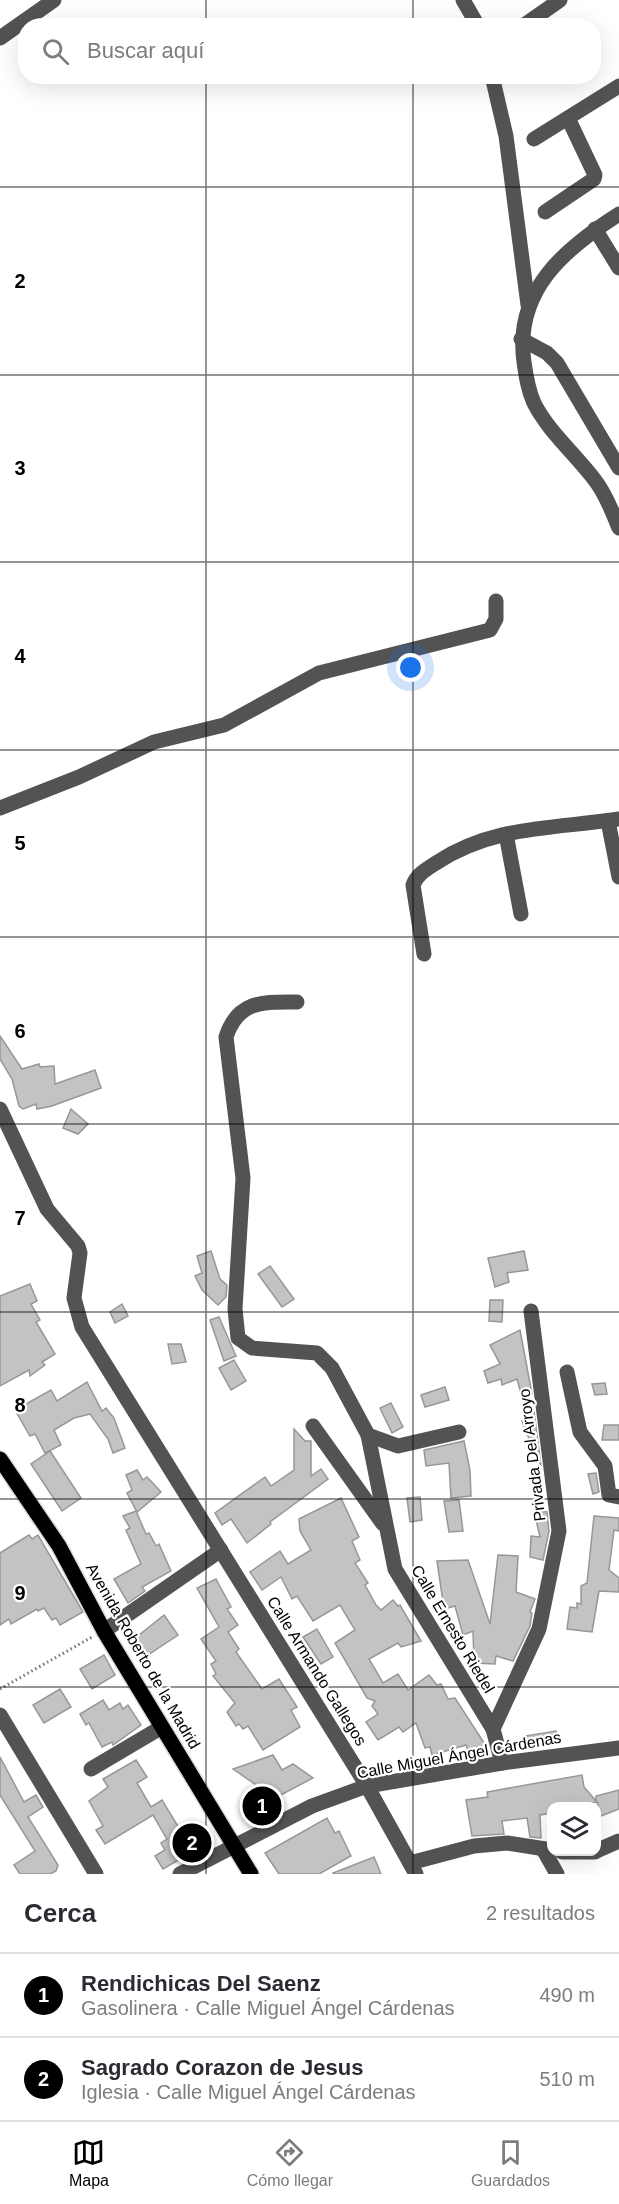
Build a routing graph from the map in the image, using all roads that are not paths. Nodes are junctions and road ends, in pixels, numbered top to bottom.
1 (54, 0) edge
2 (463, 0) edge
3 (560, 0) edge
4 (28, 18) edge
5 (473, 18) edge
6 (534, 18) edge
7 (18, 25) edge
8 (0, 38) edge
9 (494, 84) edge
10 (619, 86) edge
11 (568, 118) junction
12 (534, 139) dead end
13 (545, 212) dead end
14 (619, 214) edge
15 (595, 229) junction
16 (619, 268) edge
17 (528, 305) junction
18 (521, 339) junction
19 (619, 468) edge
20 (619, 528) edge
21 (496, 601) dead end
22 (0, 808) edge
23 (614, 820) edge
24 (506, 834) junction
25 (619, 877) edge
26 (520, 914) dead end
27 (424, 954) dead end
28 (297, 1002) dead end
29 (0, 1109) edge
30 (5, 1128) edge
31 (531, 1311) dead end
32 (567, 1372) dead end
33 (313, 1426) dead end
34 (459, 1432) dead end
35 (368, 1435) junction
36 (0, 1459) edge
37 (619, 1497) edge
38 (387, 1529) junction
39 (220, 1550) junction
40 (104, 1631) junction
41 (0, 1714) edge
42 (162, 1727) junction
43 (493, 1729) junction
44 (619, 1748) edge
45 (502, 1763) junction
46 (91, 1769) dead end
47 (367, 1786) junction
48 (619, 1841) edge
49 (233, 1844) junction
50 (601, 1849) edge
51 (547, 1850) edge
52 (550, 1856) edge
53 (413, 1868) edge
54 (96, 1874) edge
55 (180, 1874) edge
56 (251, 1874) edge
57 (557, 1874) edge

1 - 4 street
2 - 5 street
3 - 6 street
7 - 8 street
9 - 17 street
10 - 11 street
11 - 12 street
11 - 13 street
14 - 15 street
15 - 16 street
15 - 17 street
17 - 18 street
18 - 19 street
18 - 20 street
21 - 22 street
23 - 24 street
23 - 25 street
24 - 26 street
24 - 27 street
28 - 35 street, Calle Ernesto Riedel
29 - 30 street, Calle Armando Gallegos
30 - 39 street, Calle Armando Gallegos
31 - 43 street, Privada Del Arroyo
32 - 37 street
33 - 38 street
34 - 35 street
35 - 38 street, Calle Ernesto Riedel
36 - 40 main road, Avenida Roberto de la Madrid
38 - 43 street, Calle Ernesto Riedel
39 - 40 street
39 - 47 street, Calle Armando Gallegos
40 - 42 main road, Avenida Roberto de la Madrid
41 - 54 street
42 - 46 street
42 - 49 main road, Avenida Roberto de la Madrid
43 - 45 street
44 - 45 street, Calle Miguel Ángel Cárdenas
45 - 47 street, Calle Miguel Ángel Cárdenas
47 - 49 street, Calle Miguel Ángel Cárdenas
47 - 53 street, Calle Armando Gallegos
48 - 50 street
49 - 55 street, Calle Miguel Ángel Cárdenas
49 - 56 main road, Avenida Roberto de la Madrid
51 - 53 street
52 - 57 street

